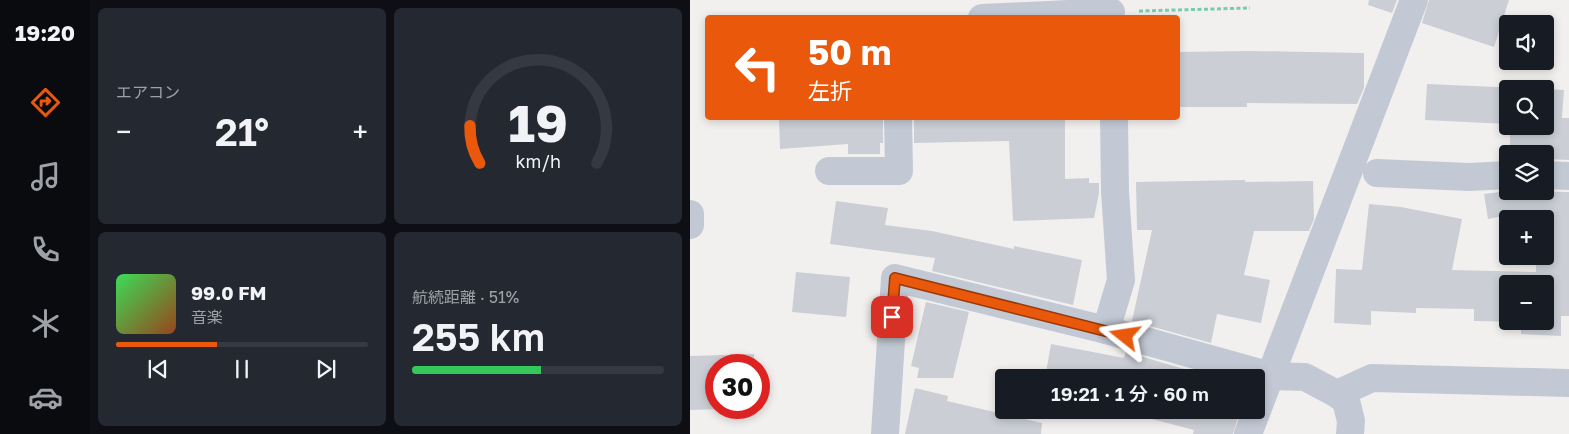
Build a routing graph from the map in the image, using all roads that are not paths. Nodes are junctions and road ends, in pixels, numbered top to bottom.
1 (1414, 0) edge
2 (1111, 10) edge
3 (1030, 15) edge
4 (898, 120) edge
5 (1114, 120) edge
6 (830, 171) dead end
7 (1377, 173) dead end
8 (1499, 175) edge
9 (1554, 175) edge
10 (1569, 176) edge
11 (690, 214) edge
12 (690, 225) edge
13 (1106, 330) junction
14 (1271, 376) junction
15 (1569, 383) edge
16 (1338, 394) junction
17 (885, 434) edge
18 (1248, 434) edge
19 (1350, 434) edge

1 - 14 street
2 - 3 street
4 - 6 street
5 - 13 street
7 - 8 street
9 - 10 street
11 - 12 street
13 - 14 street
13 - 17 street
14 - 16 street
14 - 18 street
15 - 16 street
16 - 19 street

